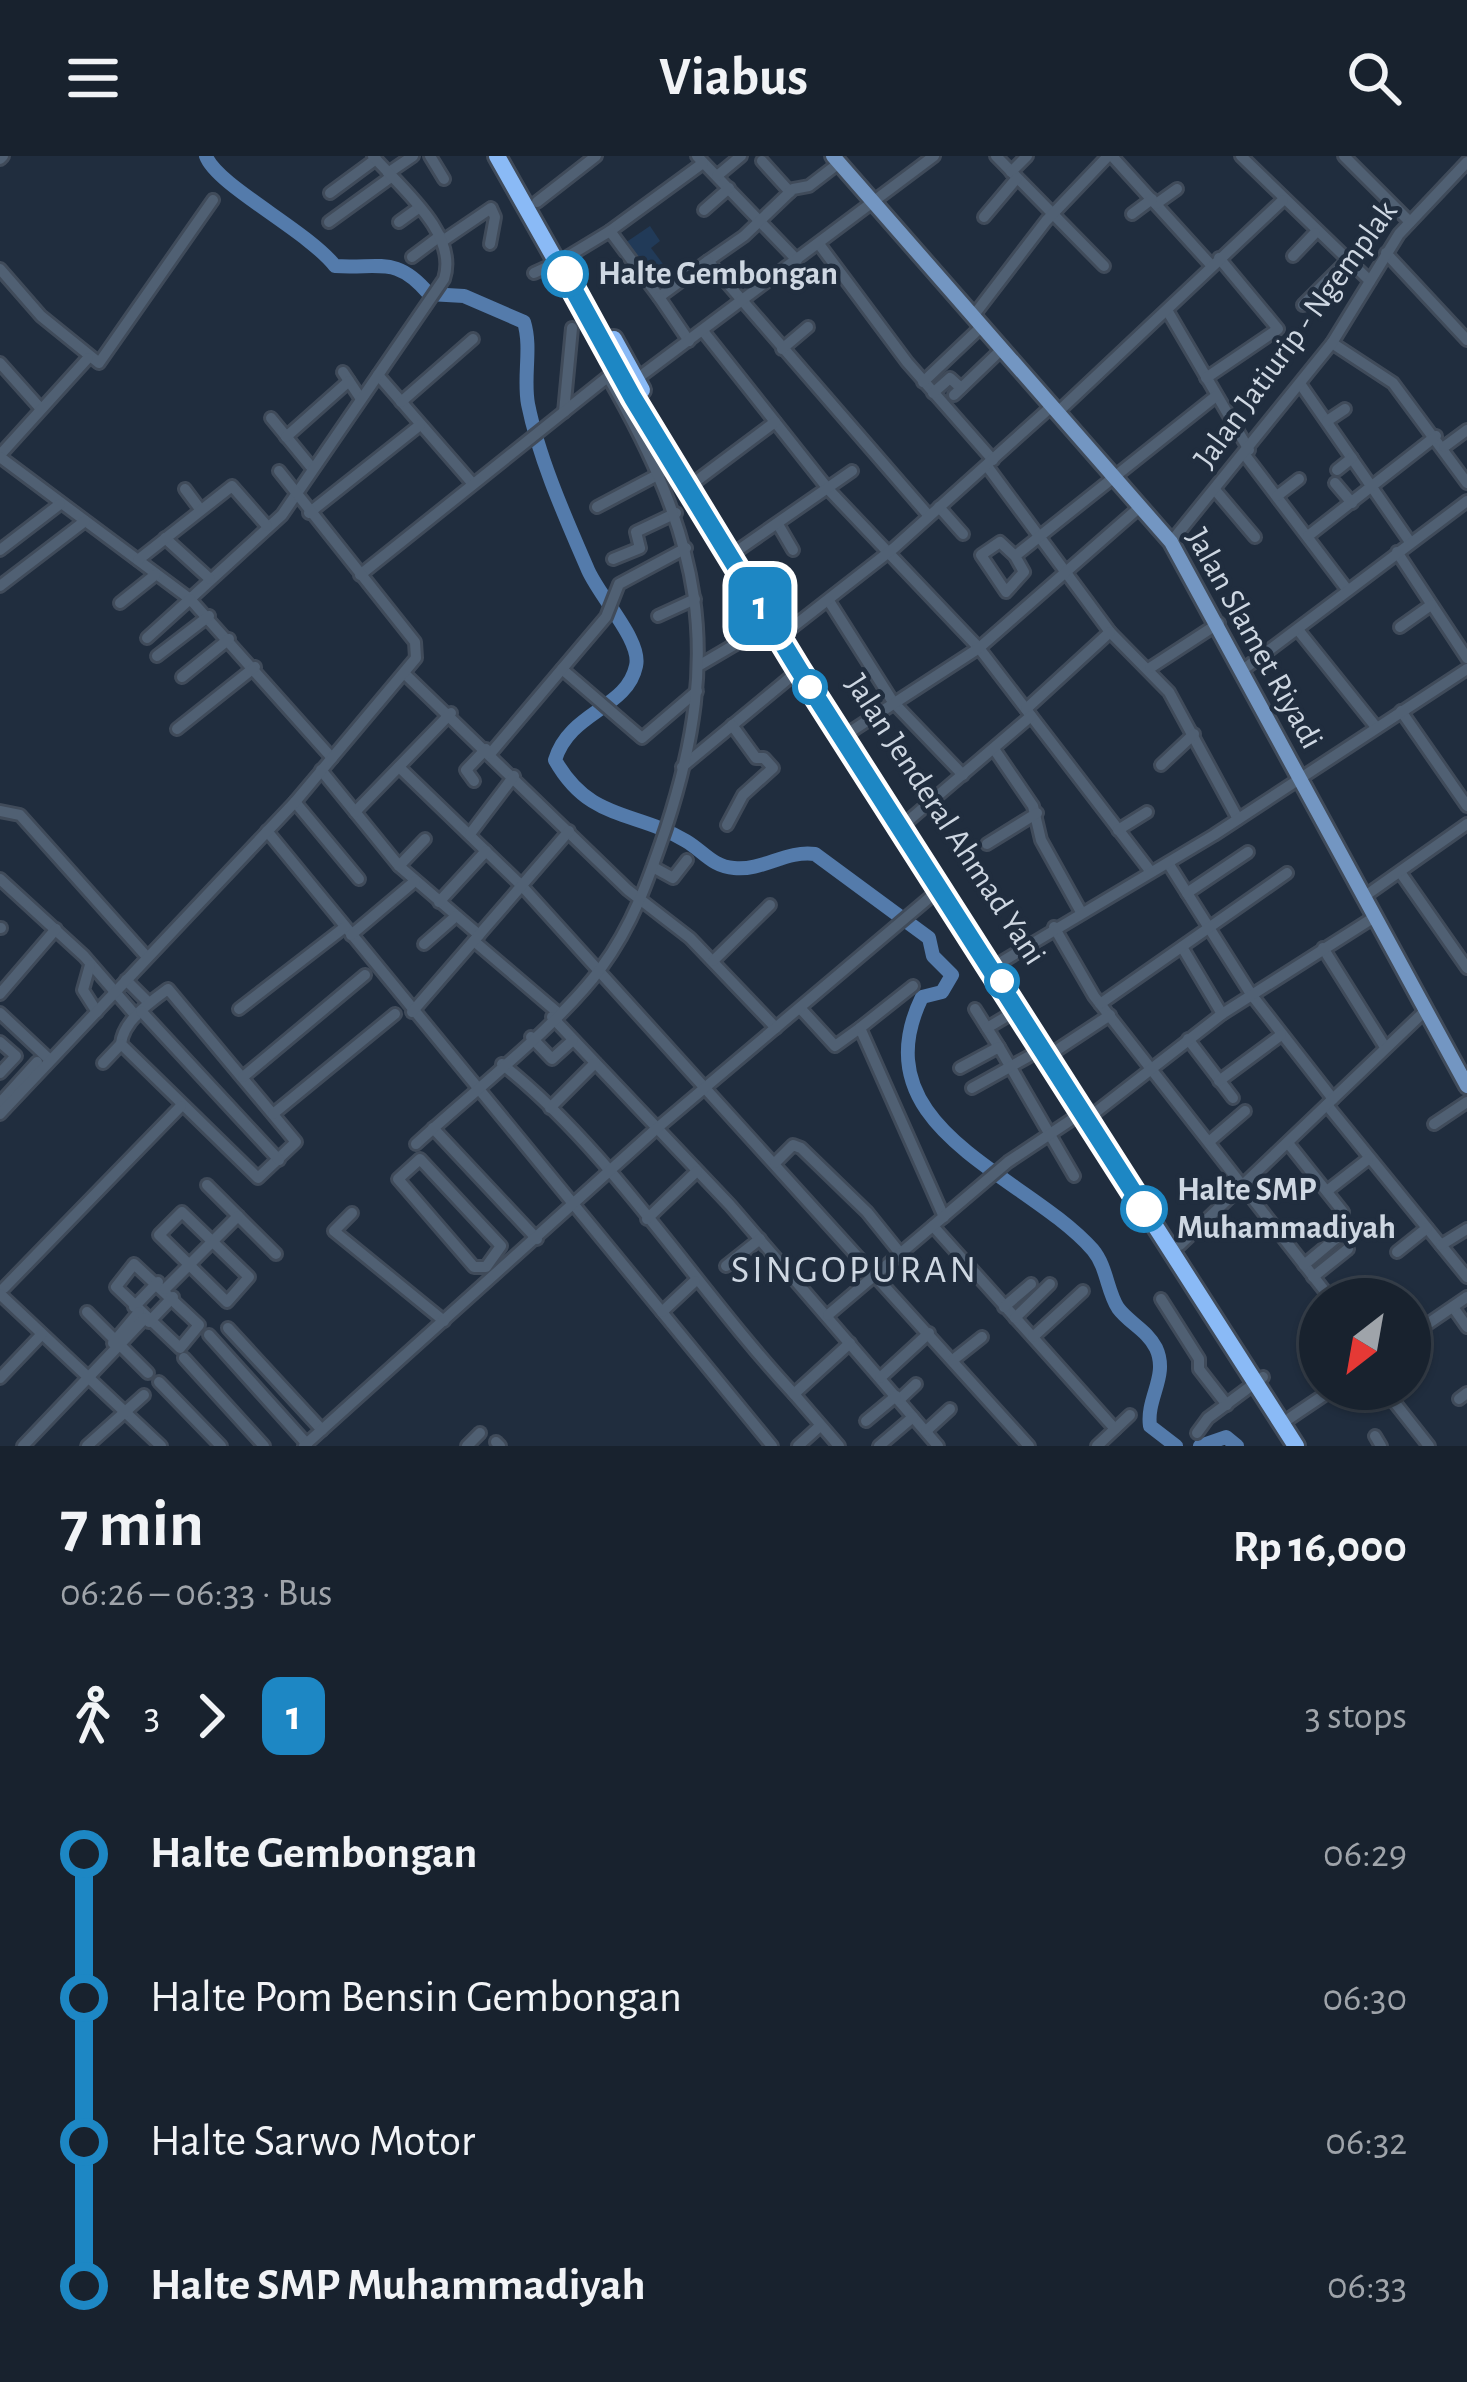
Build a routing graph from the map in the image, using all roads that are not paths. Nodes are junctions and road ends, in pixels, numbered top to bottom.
1 (413, 156) edge
2 (430, 156) edge
3 (497, 156) edge
4 (511, 156) edge
5 (596, 156) edge
6 (741, 156) edge
7 (934, 156) edge
8 (996, 156) edge
9 (1027, 156) edge
10 (1110, 156) edge
11 (1241, 156) edge
12 (1344, 156) edge
13 (375, 158) edge
14 (836, 159) edge
15 (700, 160) edge
16 (762, 161) dead end
17 (1465, 169) edge
18 (390, 175) junction
19 (1014, 175) junction
20 (717, 176) junction
21 (444, 179) dead end
22 (729, 188) junction
23 (1177, 189) dead end
24 (330, 193) dead end
25 (790, 193) junction
26 (213, 200) dead end
27 (1283, 200) junction
28 (536, 202) junction
29 (1154, 202) junction
30 (874, 203) junction
31 (417, 208) junction
32 (704, 210) dead end
33 (1053, 213) junction
34 (1132, 214) dead end
35 (984, 218) dead end
36 (763, 221) junction
37 (1410, 221) junction
38 (329, 222) dead end
39 (399, 222) dead end
40 (610, 231) junction
41 (1316, 233) junction
42 (442, 238) junction
43 (490, 244) dead end
44 (819, 244) junction
45 (1386, 254) junction
46 (1292, 256) dead end
47 (412, 257) dead end
48 (562, 260) junction
49 (707, 260) junction
50 (797, 260) junction
51 (1215, 261) junction
52 (1346, 262) junction
53 (1104, 266) dead end
54 (0, 269) edge
55 (534, 273) dead end
56 (1370, 281) junction
57 (659, 297) junction
58 (743, 300) junction
59 (1303, 305) dead end
60 (1167, 310) junction
61 (978, 320) junction
62 (808, 327) dead end
63 (572, 328) dead end
64 (703, 331) junction
65 (473, 339) dead end
66 (1467, 339) edge
67 (689, 341) junction
68 (1333, 343) junction
69 (1003, 348) junction
70 (782, 350) junction
71 (88, 358) junction
72 (0, 363) edge
73 (378, 375) junction
74 (623, 375) junction
75 (1206, 377) junction
76 (923, 382) junction
77 (64, 385) junction
78 (1300, 385) junction
79 (933, 393) junction
80 (1216, 396) junction
81 (75, 398) dead end
82 (361, 399) junction
83 (401, 402) junction
84 (1056, 408) junction
85 (41, 409) junction
86 (1345, 409) dead end
87 (564, 412) junction
88 (272, 418) dead end
89 (1327, 421) junction
90 (775, 422) junction
91 (420, 425) junction
92 (1467, 430) edge
93 (286, 437) junction
94 (1440, 441) junction
95 (1247, 452) junction
96 (0, 456) edge
97 (1352, 458) junction
98 (990, 463) junction
99 (312, 468) junction
100 (279, 471) dead end
101 (852, 471) dead end
102 (661, 473) junction
103 (1116, 476) junction
104 (1299, 478) dead end
105 (695, 482) junction
106 (1467, 483) edge
107 (473, 484) junction
108 (1373, 487) junction
109 (184, 489) dead end
110 (829, 490) junction
111 (1216, 490) junction
112 (294, 494) junction
113 (1277, 496) junction
114 (1467, 501) edge
115 (1352, 503) junction
116 (60, 504) junction
117 (1141, 506) junction
118 (597, 507) dead end
119 (200, 509) junction
120 (308, 511) junction
121 (934, 512) junction
122 (676, 513) junction
123 (282, 515) junction
124 (85, 521) junction
125 (710, 524) junction
126 (267, 526) junction
127 (778, 526) junction
128 (963, 534) dead end
129 (1039, 536) junction
130 (1308, 536) junction
131 (1256, 537) dead end
132 (165, 538) junction
133 (1171, 542) junction
134 (1410, 542) junction
135 (685, 544) junction
136 (0, 550) edge
137 (737, 550) junction
138 (793, 550) dead end
139 (890, 550) junction
140 (1397, 552) junction
141 (1015, 556) junction
142 (138, 560) junction
143 (613, 560) dead end
144 (1064, 573) junction
145 (155, 575) junction
146 (360, 575) junction
147 (210, 579) junction
148 (0, 586) edge
149 (1346, 588) junction
150 (190, 599) junction
151 (695, 599) junction
152 (829, 602) junction
153 (121, 603) dead end
154 (1431, 605) junction
155 (209, 616) junction
156 (658, 616) dead end
157 (1219, 622) junction
158 (780, 627) junction
159 (1400, 627) dead end
160 (1110, 632) junction
161 (1299, 632) junction
162 (147, 638) dead end
163 (229, 639) junction
164 (979, 648) junction
165 (158, 656) dead end
166 (1467, 658) edge
167 (700, 665) junction
168 (255, 668) junction
169 (1150, 668) junction
170 (562, 669) junction
171 (1244, 669) junction
172 (1467, 669) edge
173 (799, 670) junction
174 (406, 674) junction
175 (182, 677) dead end
176 (697, 691) junction
177 (893, 702) junction
178 (1401, 711) junction
179 (1029, 712) junction
180 (451, 713) junction
181 (732, 725) junction
182 (1376, 727) junction
183 (177, 730) dead end
184 (850, 732) junction
185 (1194, 734) junction
186 (994, 749) junction
187 (488, 751) junction
188 (332, 758) junction
189 (1161, 765) dead end
190 (399, 766) junction
191 (682, 767) junction
192 (321, 770) junction
193 (514, 776) junction
194 (963, 776) junction
195 (1300, 776) junction
196 (474, 781) dead end
197 (295, 802) junction
198 (1467, 806) edge
199 (0, 811) edge
200 (356, 812) junction
201 (1147, 812) dead end
202 (1037, 813) junction
203 (1238, 819) junction
204 (905, 824) junction
205 (1467, 824) edge
206 (727, 825) dead end
207 (1118, 830) junction
208 (267, 831) junction
209 (569, 831) junction
210 (470, 834) junction
211 (425, 839) dead end
212 (988, 844) dead end
213 (486, 851) junction
214 (1248, 852) dead end
215 (687, 860) dead end
216 (1168, 863) junction
217 (399, 866) junction
218 (653, 867) junction
219 (1151, 872) junction
220 (1400, 872) junction
221 (1287, 873) dead end
222 (0, 879) edge
223 (359, 879) dead end
224 (415, 881) junction
225 (522, 886) junction
226 (941, 887) junction
227 (1187, 893) junction
228 (1365, 896) junction
229 (641, 901) junction
230 (439, 902) junction
231 (770, 905) dead end
232 (1081, 912) junction
233 (456, 916) junction
234 (1376, 916) junction
235 (1054, 927) junction
236 (56, 928) junction
237 (1208, 930) junction
238 (348, 931) junction
239 (476, 938) junction
240 (424, 944) dead end
241 (1182, 946) junction
242 (1323, 948) junction
243 (148, 957) junction
244 (712, 961) junction
245 (997, 964) junction
246 (90, 965) junction
247 (1467, 968) edge
248 (598, 972) junction
249 (365, 975) dead end
250 (130, 984) junction
251 (913, 986) dead end
252 (0, 994) edge
253 (1251, 994) junction
254 (117, 996) junction
255 (1100, 1004) junction
256 (239, 1009) dead end
257 (801, 1009) junction
258 (976, 1009) dead end
259 (1019, 1009) junction
260 (142, 1010) junction
261 (1426, 1010) junction
262 (97, 1012) junction
263 (412, 1012) junction
264 (0, 1013) edge
265 (395, 1014) dead end
266 (554, 1014) junction
267 (1222, 1014) junction
268 (1110, 1015) junction
269 (776, 1028) junction
270 (860, 1028) junction
271 (987, 1028) junction
272 (1281, 1035) junction
273 (531, 1036) junction
274 (1188, 1039) junction
275 (573, 1040) junction
276 (0, 1042) edge
277 (121, 1044) junction
278 (999, 1047) junction
279 (1385, 1047) junction
280 (1050, 1049) junction
281 (44, 1061) junction
282 (103, 1063) dead end
283 (595, 1063) junction
284 (502, 1064) junction
285 (1011, 1066) junction
286 (1154, 1067) junction
287 (960, 1068) dead end
288 (0, 1073) edge
289 (243, 1077) junction
290 (1219, 1081) junction
291 (1467, 1086) edge
292 (477, 1088) junction
293 (972, 1088) dead end
294 (705, 1089) junction
295 (5, 1096) edge
296 (1233, 1098) dead end
297 (1330, 1102) junction
298 (1467, 1102) edge
299 (182, 1106) junction
300 (550, 1108) junction
301 (1245, 1111) dead end
302 (1090, 1112) junction
303 (0, 1114) edge
304 (273, 1114) junction
305 (1434, 1124) dead end
306 (433, 1128) junction
307 (656, 1129) junction
308 (1047, 1136) junction
309 (1210, 1141) junction
310 (1288, 1143) junction
311 (416, 1144) dead end
312 (1322, 1156) dead end
313 (1368, 1159) junction
314 (279, 1160) junction
315 (775, 1163) junction
316 (1310, 1166) junction
317 (697, 1171) junction
318 (608, 1173) junction
319 (1074, 1176) dead end
320 (207, 1186) dead end
321 (1242, 1186) junction
322 (1328, 1191) junction
323 (573, 1205) junction
324 (1149, 1207) junction
325 (1343, 1212) dead end
326 (352, 1213) dead end
327 (238, 1216) junction
328 (944, 1217) junction
329 (646, 1219) junction
330 (933, 1226) junction
331 (1427, 1228) junction
332 (1467, 1229) edge
333 (1346, 1230) dead end
334 (537, 1238) junction
335 (212, 1239) junction
336 (760, 1239) junction
337 (375, 1240) dead end
338 (1180, 1245) junction
339 (1441, 1245) junction
340 (1348, 1249) dead end
341 (1397, 1252) dead end
342 (364, 1253) junction
343 (900, 1253) junction
344 (276, 1254) dead end
345 (188, 1265) junction
346 (1304, 1265) junction
347 (727, 1266) dead end
348 (494, 1268) junction
349 (876, 1273) junction
350 (1313, 1277) joint
351 (1467, 1277) edge
352 (694, 1282) junction
353 (1031, 1284) dead end
354 (1050, 1284) dead end
355 (166, 1289) junction
356 (2, 1291) edge
357 (1083, 1291) dead end
358 (1467, 1297) edge
359 (1161, 1299) dead end
360 (1453, 1306) junction
361 (1004, 1307) junction
362 (87, 1312) dead end
363 (662, 1312) junction
364 (142, 1315) junction
365 (827, 1315) junction
366 (1015, 1318) junction
367 (1431, 1321) edge
368 (438, 1326) junction
369 (1467, 1327) edge
370 (229, 1328) dead end
371 (929, 1333) junction
372 (42, 1334) junction
373 (209, 1335) dead end
374 (982, 1337) dead end
375 (1033, 1337) junction
376 (118, 1343) junction
377 (850, 1343) junction
378 (184, 1358) dead end
379 (953, 1360) junction
380 (89, 1377) junction
381 (0, 1378) edge
382 (880, 1378) junction
383 (1260, 1381) junction
384 (916, 1384) dead end
385 (794, 1394) junction
386 (144, 1395) dead end
387 (897, 1398) junction
388 (1227, 1405) junction
389 (950, 1409) dead end
390 (1302, 1410) edge
391 (1400, 1410) edge
392 (125, 1412) junction
393 (1130, 1414) dead end
394 (913, 1417) junction
395 (1290, 1418) junction
396 (866, 1421) dead end
397 (820, 1426) junction
398 (1115, 1429) junction
399 (322, 1430) junction
400 (926, 1431) junction
401 (480, 1433) dead end
402 (1198, 1433) dead end
403 (306, 1445) edge
404 (1428, 1445) edge
405 (23, 1446) edge
406 (87, 1446) edge
407 (161, 1446) edge
408 (221, 1446) edge
409 (263, 1446) edge
410 (467, 1446) edge
411 (772, 1446) edge
412 (798, 1446) edge
413 (839, 1446) edge
414 (879, 1446) edge
415 (938, 1446) edge
416 (1029, 1446) edge
417 (1097, 1446) edge
418 (1296, 1446) edge
419 (1308, 1446) edge

1 - 18 street
2 - 21 street
3 - 48 highway, Jalan Jenderal Ahmad Yani
4 - 28 highway, Jalan Jenderal Ahmad Yani
5 - 28 street
6 - 20 street
7 - 30 street
8 - 19 street
9 - 19 street
10 - 29 street
10 - 33 street
11 - 27 street
12 - 37 street
13 - 18 street
13 - 24 street
14 - 25 street
14 - 30 main road, Jalan Slamet Riyadi
15 - 20 street
15 - 40 street
16 - 25 street
17 - 37 street, Jalan Jatiurip - Ngemplak
18 - 31 street
18 - 38 street
19 - 33 street
19 - 35 street
20 - 22 street
22 - 32 street
22 - 36 street
23 - 29 street
25 - 36 street
26 - 71 street
27 - 41 street
27 - 51 street
28 - 48 highway, Jalan Jenderal Ahmad Yani
29 - 34 street
29 - 51 street
30 - 44 street
30 - 61 main road, Jalan Slamet Riyadi
31 - 39 street
31 - 42 street
33 - 53 street
33 - 61 street
36 - 49 street
36 - 50 street
37 - 45 street, Jalan Jatiurip - Ngemplak
40 - 48 street
40 - 57 street
41 - 46 street
41 - 52 street
42 - 43 street
42 - 47 street
42 - 73 street
44 - 50 street
44 - 76 street
45 - 56 street, Jalan Jatiurip - Ngemplak
45 - 66 street
48 - 55 street
48 - 74 highway, Jalan Jenderal Ahmad Yani
49 - 57 street
49 - 58 street
50 - 58 street
51 - 60 street
51 - 75 street
52 - 56 street
52 - 59 street
54 - 71 street
56 - 68 street, Jalan Jatiurip - Ngemplak
57 - 67 street
58 - 64 street
58 - 70 street
60 - 75 street
60 - 84 street
61 - 69 main road, Jalan Slamet Riyadi
61 - 76 street
62 - 70 street
63 - 87 street
64 - 67 street
64 - 90 street
65 - 83 street
67 - 74 street
68 - 78 street, Jalan Jatiurip - Ngemplak
68 - 94 street
69 - 79 street
69 - 84 main road, Jalan Slamet Riyadi
70 - 121 street
71 - 77 street
72 - 85 street
73 - 82 street
73 - 83 street
74 - 87 street
74 - 102 street
74 - 105 highway, Jalan Jenderal Ahmad Yani
74 - 125 highway, Jalan Jenderal Ahmad Yani
75 - 80 street
76 - 79 street
77 - 81 street
77 - 85 street
78 - 89 street
78 - 95 street, Jalan Jatiurip - Ngemplak
79 - 98 street
80 - 95 street
80 - 103 street
82 - 93 street
82 - 99 street
83 - 91 street
84 - 98 street
84 - 103 main road, Jalan Slamet Riyadi
85 - 96 street
86 - 89 street
87 - 107 street
88 - 93 street
89 - 97 street
90 - 105 street
90 - 110 street
91 - 107 street
91 - 120 street
92 - 94 street
93 - 99 street
94 - 106 street
94 - 108 street
95 - 111 street, Jalan Jatiurip - Ngemplak
95 - 113 street
96 - 116 street
97 - 108 street
97 - 115 street
98 - 121 street
98 - 129 street
99 - 112 street
100 - 112 street
101 - 110 street
102 - 118 street
102 - 122 street
103 - 117 main road, Jalan Slamet Riyadi
103 - 129 street
104 - 113 street
105 - 137 highway, Jalan Jenderal Ahmad Yani
107 - 146 street
108 - 115 street
108 - 134 street
109 - 119 street
110 - 127 street
110 - 139 street
111 - 131 street
111 - 133 street, Jalan Jatiurip - Ngemplak
112 - 120 street
112 - 123 street
113 - 130 street
114 - 134 street
115 - 130 street
116 - 124 street
116 - 136 street
117 - 133 main road, Jalan Slamet Riyadi
117 - 144 street
119 - 126 street
119 - 132 street
120 - 123 street
120 - 146 street
121 - 128 street
121 - 139 street
122 - 135 street
122 - 143 street
123 - 126 street
124 - 142 street
124 - 148 street
125 - 135 street
125 - 158 highway, Jalan Jenderal Ahmad Yani
126 - 147 street
127 - 137 street
127 - 138 street
129 - 141 street
129 - 144 street
130 - 149 street
132 - 142 street
132 - 147 street
133 - 157 main road, Jalan Slamet Riyadi
134 - 140 street
135 - 151 street
135 - 170 street
137 - 158 highway, Jalan Jenderal Ahmad Yani
139 - 152 street
139 - 164 street
140 - 149 street
140 - 154 street
141 - 141 street
142 - 145 street
144 - 160 street
144 - 164 street
145 - 150 street
145 - 153 street
146 - 174 street
147 - 150 street
149 - 161 street
150 - 155 street
150 - 162 street
151 - 156 street
151 - 167 street
152 - 158 street
152 - 177 street
154 - 159 street
154 - 166 street
155 - 163 street
155 - 165 street
157 - 169 street
157 - 171 main road, Jalan Slamet Riyadi
158 - 167 street
158 - 173 highway, Jalan Jenderal Ahmad Yani
158 - 184 highway, Jalan Jenderal Ahmad Yani
160 - 169 street
160 - 179 street
161 - 171 street
161 - 182 street
163 - 168 street
163 - 175 street
164 - 177 street
164 - 179 street
167 - 176 street
168 - 183 street
168 - 188 street
169 - 185 street
170 - 176 street
170 - 187 street
171 - 195 main road, Jalan Slamet Riyadi
172 - 178 street
173 - 181 street
173 - 204 highway, Jalan Jenderal Ahmad Yani
174 - 180 street
174 - 188 street
176 - 191 street
177 - 184 street
177 - 194 street
178 - 182 street
178 - 198 street
179 - 186 street
179 - 207 street
180 - 187 street
180 - 190 street
181 - 191 street
181 - 206 street
182 - 195 street
184 - 204 highway, Jalan Jenderal Ahmad Yani
185 - 189 street
185 - 203 street
186 - 194 street
186 - 202 street
187 - 193 street
187 - 196 street
188 - 192 street
190 - 200 street
190 - 210 street
191 - 218 street
192 - 197 street
192 - 200 street
193 - 209 street
193 - 210 street
194 - 204 street
195 - 203 street
195 - 228 main road, Jalan Slamet Riyadi
197 - 208 street
197 - 223 street
199 - 243 street
200 - 217 street
201 - 207 street
202 - 212 street
202 - 232 street
203 - 216 street
204 - 226 highway, Jalan Jenderal Ahmad Yani
204 - 245 highway, Jalan Jenderal Ahmad Yani
205 - 220 street
207 - 219 street
208 - 238 street
208 - 243 street
209 - 225 street
209 - 229 street
210 - 213 street
211 - 217 street
213 - 225 street
213 - 230 street
214 - 227 street
215 - 218 street
216 - 219 street
216 - 227 street
217 - 224 street
218 - 229 street
219 - 232 street
220 - 228 street
220 - 247 street
221 - 237 street
222 - 236 street
224 - 230 street
224 - 238 street
225 - 239 street
225 - 248 street
226 - 245 highway, Jalan Jenderal Ahmad Yani
226 - 257 street
227 - 237 street
228 - 234 main road, Jalan Slamet Riyadi
229 - 244 street
229 - 248 street
230 - 233 street
231 - 244 street
232 - 235 street
233 - 239 street
233 - 240 street
234 - 242 street
234 - 261 main road, Jalan Slamet Riyadi
235 - 245 street
235 - 255 street
236 - 246 street
236 - 252 street
237 - 241 street
237 - 253 street
238 - 256 street
238 - 263 street
239 - 263 street
239 - 266 street
241 - 255 street
241 - 267 street
242 - 253 street
242 - 279 street
243 - 250 street
244 - 269 street
245 - 259 highway, Jalan Jenderal Ahmad Yani
245 - 280 highway, Jalan Jenderal Ahmad Yani
246 - 254 street
246 - 262 street
248 - 266 street
248 - 294 street
249 - 289 street
250 - 254 street
250 - 254 street
250 - 260 street
251 - 270 street
253 - 267 street
253 - 272 street
254 - 260 street
254 - 262 street
255 - 268 street
257 - 269 street
257 - 270 street
258 - 271 street
259 - 271 street
259 - 280 highway, Jalan Jenderal Ahmad Yani
260 - 277 street
260 - 289 street
260 - 314 street
261 - 279 street
261 - 291 main road, Jalan Slamet Riyadi
262 - 281 street
263 - 292 street
264 - 281 street
265 - 304 street
266 - 273 street
266 - 275 street
267 - 274 street
268 - 280 street
268 - 286 street
269 - 294 street
270 - 328 street
271 - 278 street
272 - 290 street
272 - 297 street
273 - 275 street
273 - 284 street
274 - 286 street
274 - 290 street
275 - 283 street
276 - 288 street
277 - 282 street
277 - 299 street
278 - 285 street
278 - 287 street
279 - 297 street
280 - 285 street
280 - 302 highway, Jalan Jenderal Ahmad Yani
281 - 295 street
283 - 300 street
283 - 307 street
284 - 292 street
284 - 300 street
285 - 293 street
285 - 308 street
286 - 302 street
286 - 309 street
289 - 304 street
290 - 296 street
292 - 306 street
292 - 323 street
294 - 307 street
294 - 315 street
295 - 303 street
297 - 310 street
297 - 313 street
298 - 305 street
299 - 314 street
299 - 356 street
300 - 318 street
301 - 309 street
302 - 308 street
302 - 324 highway, Jalan Jenderal Ahmad Yani
304 - 314 street
306 - 311 street
306 - 334 street
307 - 317 street
307 - 318 street
308 - 319 street
308 - 328 street
309 - 321 street
310 - 316 street
310 - 321 street
312 - 316 street
313 - 322 street
313 - 331 street
315 - 343 street
315 - 349 street
316 - 322 street
317 - 329 street
317 - 336 street
318 - 323 street
318 - 329 street
320 - 327 street
321 - 338 street
321 - 346 street
322 - 325 street
323 - 334 street
323 - 363 street
324 - 338 highway, Jalan Jenderal Ahmad Yani
324 - 383 highway, Jalan Jenderal Ahmad Yani
326 - 342 street
327 - 335 street
327 - 344 street
328 - 330 street
329 - 352 street
330 - 343 street
330 - 361 street
331 - 339 street
331 - 341 street
332 - 339 street
333 - 346 street
334 - 348 street
335 - 345 street
335 - 345 street
335 - 345 street
336 - 347 street
336 - 365 street
337 - 342 street
338 - 383 highway, Jalan Jenderal Ahmad Yani
339 - 351 street
340 - 350 street
342 - 368 street
343 - 349 street
345 - 355 street
346 - 350 street
348 - 348 street
348 - 368 street
349 - 365 street
349 - 371 street
352 - 363 street
352 - 385 street
353 - 361 street
354 - 366 street
355 - 364 street
355 - 364 street
355 - 364 street
355 - 364 street
356 - 372 street
357 - 375 street
358 - 360 street
359 - 388 street
360 - 367 street
360 - 369 street
361 - 366 street
362 - 376 street
363 - 411 street
364 - 376 street
365 - 377 street
366 - 375 street
368 - 399 street
370 - 399 street
371 - 379 street
371 - 382 street
372 - 380 street
372 - 381 street
373 - 403 street
374 - 379 street
375 - 398 street
376 - 380 street
376 - 408 street
377 - 382 street
377 - 385 street
378 - 409 street
379 - 416 street
380 - 392 street
380 - 405 street
382 - 387 street
383 - 388 street
383 - 395 highway, Jalan Jenderal Ahmad Yani
383 - 418 highway, Jalan Jenderal Ahmad Yani
384 - 387 street
385 - 397 street
386 - 392 street
387 - 394 street
387 - 396 street
388 - 402 street
389 - 400 street
390 - 395 street
391 - 404 street
392 - 406 street
392 - 407 street
393 - 398 street
394 - 400 street
394 - 414 street
395 - 419 highway, Jalan Jenderal Ahmad Yani
397 - 412 street
397 - 413 street
398 - 417 street
399 - 403 street
400 - 415 street
401 - 410 street

